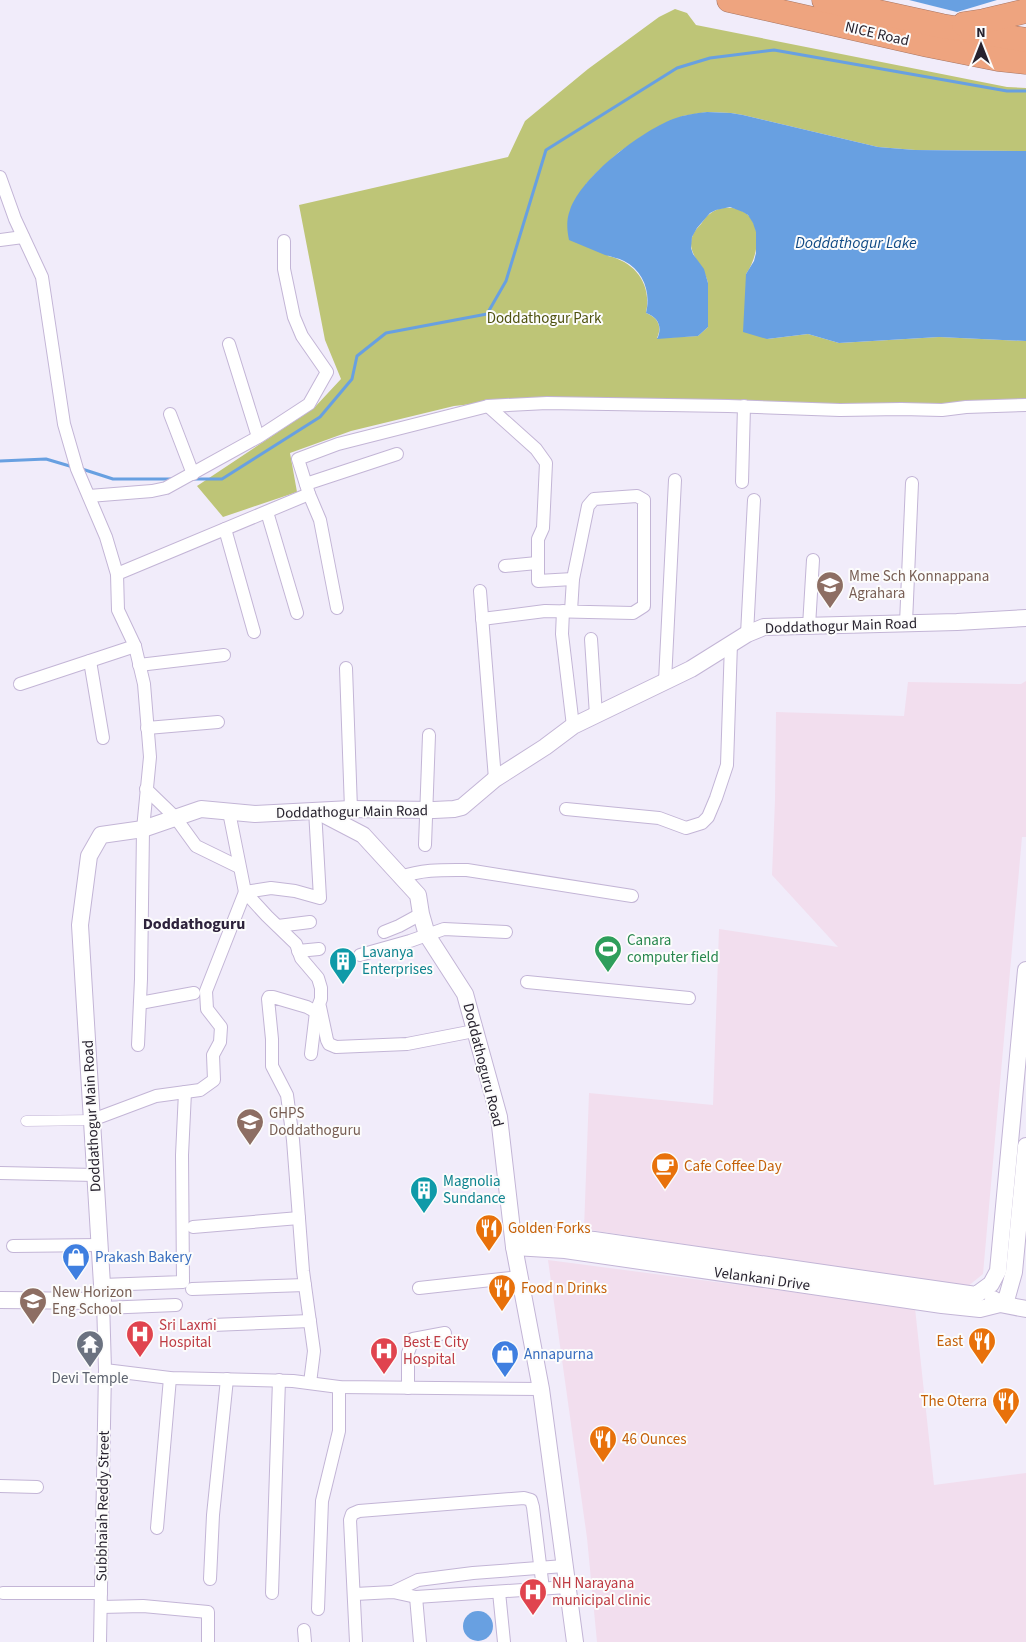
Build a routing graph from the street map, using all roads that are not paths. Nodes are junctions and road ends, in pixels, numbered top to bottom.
1 (729, 0) edge
2 (824, 0) edge
3 (1026, 11) edge
4 (942, 26) junction
5 (1026, 40) edge
6 (1026, 62) edge
7 (0, 177) edge
8 (23, 237) junction
9 (0, 240) edge
10 (284, 241) dead end
11 (229, 344) dead end
12 (1026, 405) edge
13 (488, 406) junction
14 (744, 406) junction
15 (170, 414) dead end
16 (258, 437) junction
17 (397, 454) dead end
18 (193, 474) junction
19 (675, 480) dead end
20 (742, 482) dead end
21 (912, 483) dead end
22 (307, 489) junction
23 (89, 496) junction
24 (754, 500) dead end
25 (267, 512) junction
26 (226, 529) junction
27 (813, 560) dead end
28 (537, 563) junction
29 (505, 566) dead end
30 (117, 574) junction
31 (573, 579) junction
32 (480, 591) dead end
33 (337, 608) dead end
34 (567, 611) junction
35 (297, 613) dead end
36 (1026, 618) edge
37 (482, 619) junction
38 (906, 624) junction
39 (810, 626) junction
40 (254, 632) dead end
41 (746, 634) junction
42 (591, 638) dead end
43 (731, 643) junction
44 (135, 646) junction
45 (224, 655) dead end
46 (90, 661) junction
47 (139, 665) junction
48 (346, 668) dead end
49 (665, 681) junction
50 (20, 684) dead end
51 (596, 715) junction
52 (218, 722) dead end
53 (574, 726) junction
54 (147, 728) junction
55 (429, 735) dead end
56 (103, 738) dead end
57 (495, 779) junction
58 (146, 789) junction
59 (351, 808) junction
60 (566, 809) dead end
61 (314, 810) junction
62 (427, 810) junction
63 (230, 812) junction
64 (175, 817) junction
65 (143, 829) junction
66 (425, 845) dead end
67 (239, 867) junction
68 (402, 876) junction
69 (245, 892) junction
70 (632, 896) dead end
71 (421, 914) junction
72 (310, 922) dead end
73 (278, 926) junction
74 (384, 932) dead end
75 (506, 932) dead end
76 (427, 935) junction
77 (319, 949) dead end
78 (298, 951) junction
79 (360, 955) dead end
80 (1026, 970) edge
81 (527, 982) dead end
82 (194, 993) dead end
83 (689, 998) dead end
84 (140, 1003) junction
85 (318, 1009) junction
86 (474, 1031) junction
87 (138, 1045) dead end
88 (311, 1054) dead end
89 (185, 1092) junction
90 (92, 1120) junction
91 (26, 1121) dead end
92 (1026, 1146) edge
93 (0, 1174) edge
94 (96, 1175) junction
95 (299, 1218) junction
96 (193, 1227) dead end
97 (514, 1239) junction
98 (100, 1245) junction
99 (13, 1246) dead end
100 (519, 1278) junction
101 (305, 1285) junction
102 (419, 1288) dead end
103 (987, 1288) junction
104 (192, 1289) dead end
105 (103, 1298) junction
106 (0, 1300) edge
107 (1004, 1300) junction
108 (176, 1305) dead end
109 (1026, 1309) edge
110 (310, 1321) junction
111 (212, 1325) dead end
112 (445, 1333) dead end
113 (105, 1370) junction
114 (170, 1378) junction
115 (227, 1379) junction
116 (279, 1380) junction
117 (310, 1383) junction
118 (339, 1387) junction
119 (408, 1388) junction
120 (541, 1389) junction
121 (0, 1486) edge
122 (37, 1487) dead end
123 (157, 1528) dead end
124 (564, 1566) junction
125 (541, 1568) junction
126 (473, 1573) junction
127 (210, 1579) dead end
128 (567, 1587) junction
129 (543, 1589) junction
130 (393, 1592) junction
131 (499, 1592) junction
132 (3, 1593) dead end
133 (101, 1593) junction
134 (272, 1593) dead end
135 (355, 1594) junction
136 (474, 1594) junction
137 (416, 1597) junction
138 (101, 1607) junction
139 (318, 1609) dead end
140 (100, 1642) edge
141 (208, 1642) edge
142 (356, 1642) edge
143 (420, 1642) edge
144 (504, 1642) edge
145 (575, 1642) edge

1 - 6 highway, NICE Road
2 - 4 highway, NICE Road
3 - 4 highway
4 - 5 highway, NICE Road
7 - 8 street
8 - 9 street
8 - 23 street
10 - 16 street
11 - 16 street
12 - 14 street
13 - 14 street
13 - 22 street
13 - 28 street
14 - 20 street
15 - 18 street
16 - 18 street
17 - 22 street
18 - 23 street
19 - 49 street
21 - 38 street
22 - 25 street
22 - 33 street
23 - 30 street
24 - 41 street
25 - 26 street
25 - 35 street
26 - 30 street
26 - 40 street
27 - 39 street
28 - 29 street
28 - 31 street
30 - 44 street
31 - 34 street
31 - 34 street
32 - 37 street
34 - 37 street
34 - 53 street
36 - 38 street, Doddathogur Main Road
37 - 57 street
38 - 39 street, Doddathogur Main Road
39 - 41 street, Doddathogur Main Road
41 - 43 street, Doddathogur Main Road
42 - 51 street
43 - 49 street, Doddathogur Main Road
43 - 60 street
44 - 46 street
44 - 47 street
45 - 47 street
46 - 50 street
46 - 56 street
47 - 54 street
48 - 59 street
49 - 51 street, Doddathogur Main Road
51 - 53 street, Doddathogur Main Road
52 - 54 street
53 - 57 street, Doddathogur Main Road
54 - 58 street
55 - 62 street
57 - 62 street, Doddathogur Main Road
58 - 64 street
58 - 65 street
59 - 61 street, Doddathogur Main Road
59 - 62 street, Doddathogur Main Road
61 - 63 street, Doddathogur Main Road
61 - 68 street, Doddathoguru Road
61 - 69 street
62 - 66 street
63 - 64 street, Doddathogur Main Road
63 - 67 street
64 - 65 street, Doddathogur Main Road
64 - 67 street
65 - 84 street
65 - 90 street, Doddathogur Main Road
67 - 69 street
68 - 70 street
68 - 71 street, Doddathoguru Road
69 - 73 street
69 - 89 street
71 - 74 street
71 - 76 street, Doddathoguru Road
72 - 73 street
73 - 78 street
75 - 76 street
76 - 79 street
76 - 86 street, Doddathoguru Road
77 - 78 street
78 - 85 street
80 - 103 street
81 - 83 street
82 - 84 street
84 - 87 street
85 - 86 street
85 - 88 street
85 - 95 street
86 - 97 street, Doddathoguru Road
89 - 90 street
89 - 105 street
90 - 91 street
90 - 94 street, Doddathogur Main Road
92 - 107 street
93 - 94 street
94 - 98 street, Doddathogur Main Road
95 - 96 street
95 - 101 street
97 - 100 street
97 - 103 street, Velankani Drive
97 - 107 street, Velankani Drive
98 - 99 street
98 - 105 street, Doddathogur Main Road
100 - 102 street
100 - 120 street
101 - 104 street
101 - 110 street
103 - 107 street
105 - 106 street
105 - 108 street
105 - 113 street, Subbhaiah Reddy Street
107 - 109 street
110 - 111 street
110 - 117 street
112 - 119 street
113 - 114 street
113 - 133 street, Subbhaiah Reddy Street
114 - 115 street
114 - 123 street
115 - 116 street
115 - 127 street
116 - 117 street
116 - 134 street
117 - 118 street
118 - 119 street
118 - 139 street
119 - 120 street
120 - 124 street
121 - 122 street
124 - 125 street
124 - 128 street
125 - 126 street
125 - 129 street
125 - 135 street
126 - 130 street
126 - 136 street
128 - 129 street
128 - 145 street
129 - 131 street
130 - 135 street
130 - 137 street
131 - 136 street
131 - 144 street
132 - 133 street
133 - 138 street, Subbhaiah Reddy Street
135 - 142 street
136 - 137 street
137 - 143 street
138 - 140 street, Subbhaiah Reddy Street
138 - 141 street

